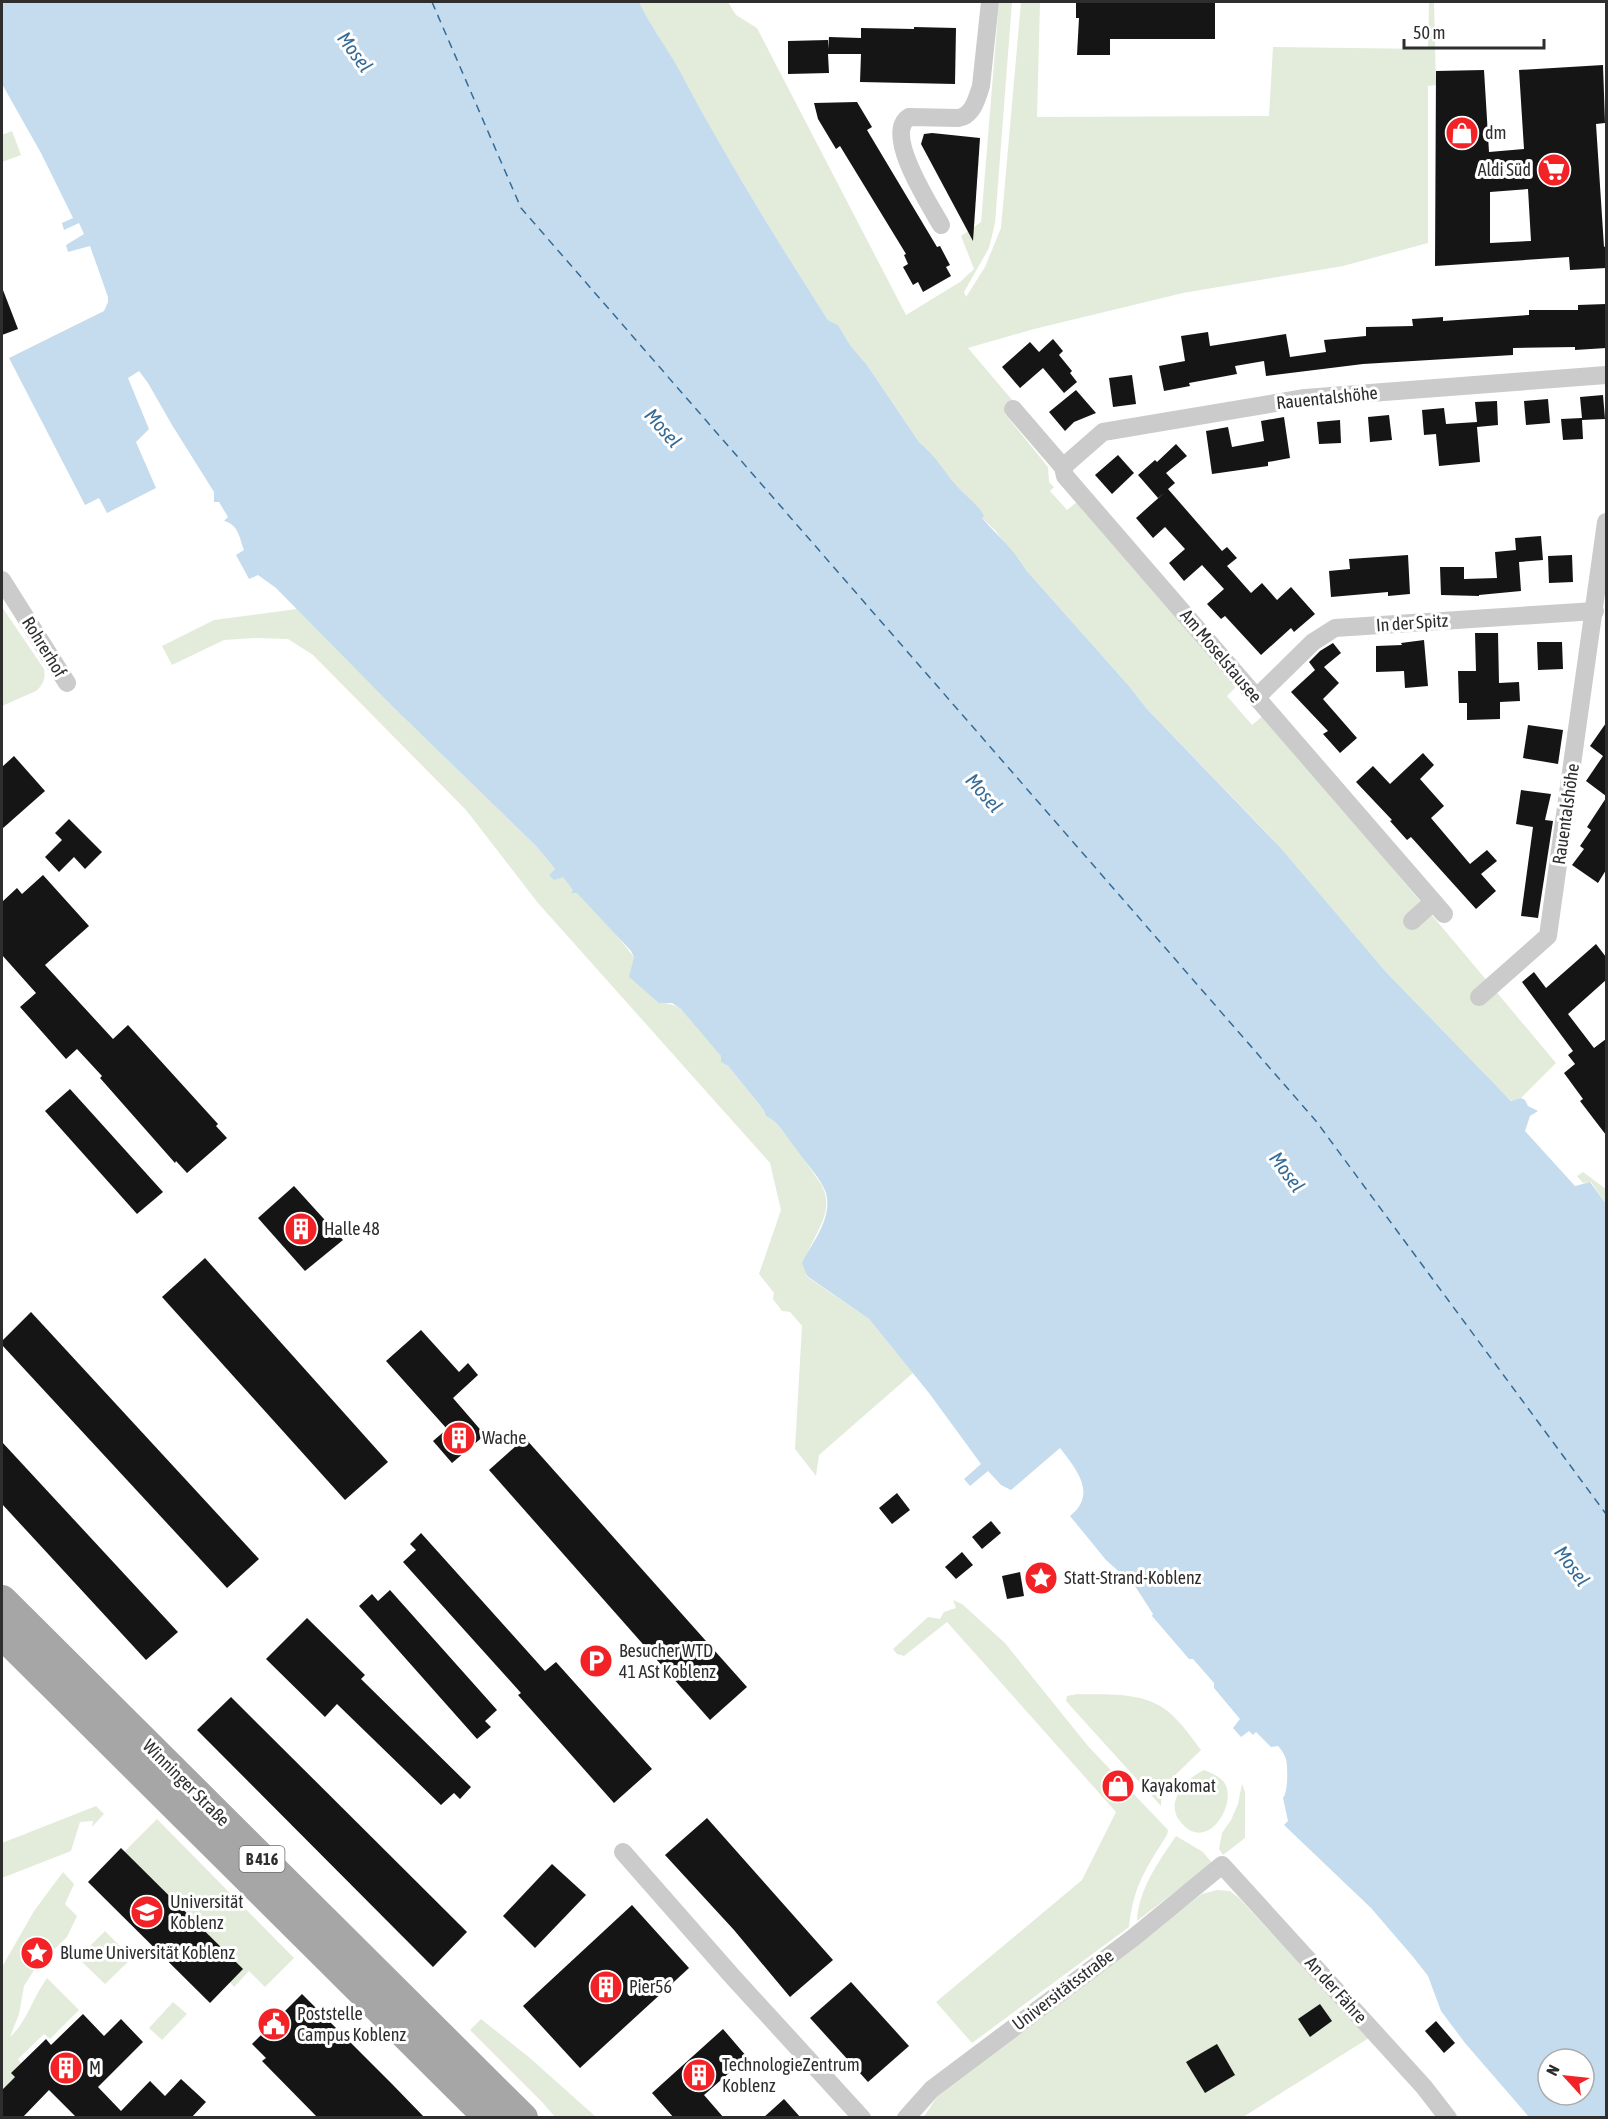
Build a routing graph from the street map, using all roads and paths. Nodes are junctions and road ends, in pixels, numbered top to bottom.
1 (990, 2) edge
2 (941, 225) dead end
3 (1606, 375) edge
4 (1013, 409) dead end
5 (1064, 467) junction
6 (1606, 522) edge
7 (2, 580) edge
8 (1595, 611) junction
9 (67, 683) dead end
10 (1256, 698) junction
11 (1412, 921) dead end
12 (1479, 997) dead end
13 (2, 1600) edge
14 (2, 1634) edge
15 (623, 1852) dead end
16 (1222, 1865) joint
17 (489, 2118) edge
18 (523, 2118) edge
19 (862, 2118) edge
20 (906, 2118) edge
21 (1448, 2118) edge

1 - 2 street
3 - 5 street, Rauentalshöhe
4 - 5 street, Am Moselstausee
5 - 10 street, Am Moselstausee
6 - 8 street, Rauentalshöhe
7 - 9 street, Rohrerhof
8 - 10 street, In der Spitz
8 - 12 street, Rauentalshöhe
10 - 11 street, Am Moselstausee
13 - 18 main road, Winninger Straße / B 416
14 - 17 main road, Winninger Straße / B 416
15 - 19 street
16 - 20 street, Universitätsstraße
16 - 21 street, An der Fähre

